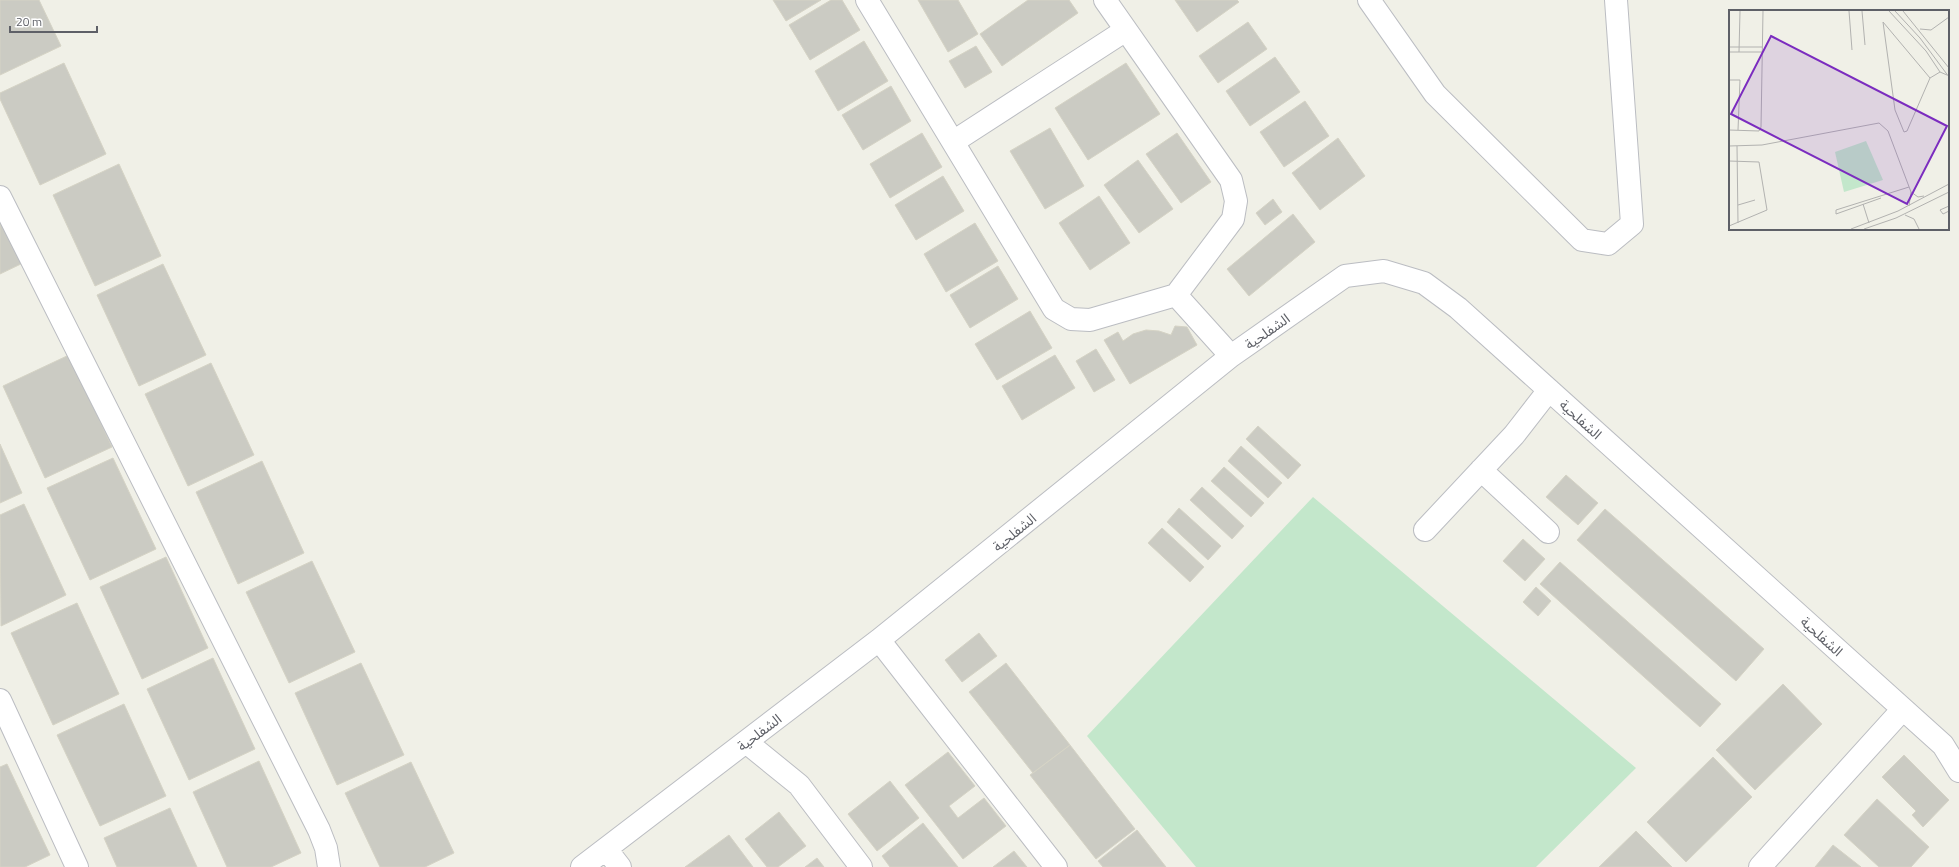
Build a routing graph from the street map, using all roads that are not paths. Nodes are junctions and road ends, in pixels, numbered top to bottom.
1 (867, 0) edge
2 (1105, 0) edge
3 (1369, 0) edge
4 (1616, 0) edge
5 (1126, 30) junction
6 (953, 142) junction
7 (0, 197) edge
8 (1176, 295) junction
9 (1231, 356) junction
10 (1549, 390) junction
11 (1481, 470) junction
12 (1425, 530) dead end
13 (1548, 532) dead end
14 (879, 640) junction
15 (0, 700) edge
16 (1903, 709) junction
17 (746, 742) junction
18 (1951, 747) edge
19 (1959, 771) edge
20 (606, 849) junction
21 (77, 867) edge
22 (329, 867) edge
23 (582, 867) edge
24 (620, 867) edge
25 (861, 867) edge
26 (1056, 867) edge
27 (1760, 867) edge

1 - 6 street
2 - 5 street
3 - 4 street
5 - 6 street
5 - 8 street
6 - 8 street
7 - 22 street
8 - 9 street
9 - 10 street, الشفلحية
9 - 14 street, الشفلحية
10 - 11 street
10 - 16 street, الشفلحية
11 - 12 street
11 - 13 street
14 - 17 street, الشفلحية
14 - 26 street
15 - 21 street
16 - 18 street, الشفلحية
16 - 27 street
17 - 20 street, الشفلحية
17 - 25 street
18 - 19 street, الشفلحية
20 - 23 street, الشفلحية
20 - 24 street

